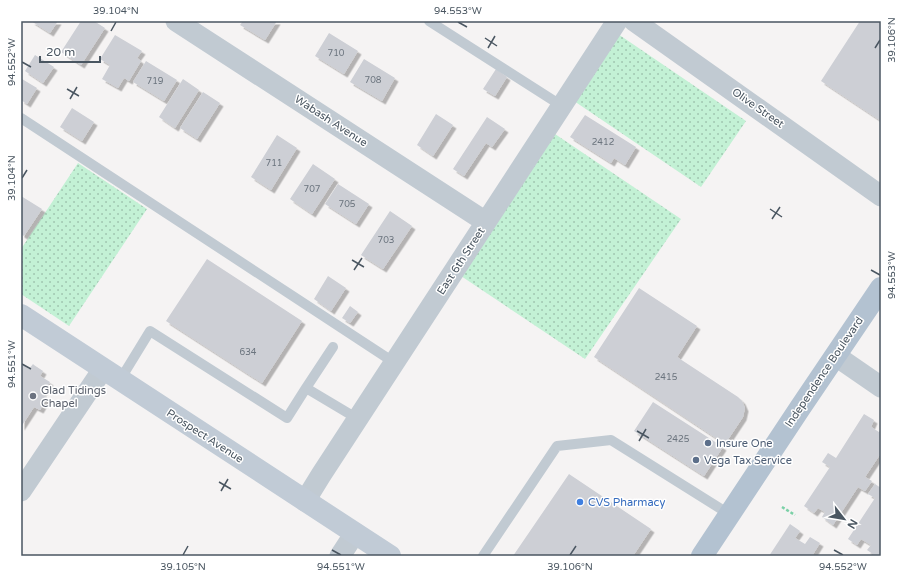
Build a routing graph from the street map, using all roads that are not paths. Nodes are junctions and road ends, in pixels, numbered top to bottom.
1 (176, 21) edge
2 (429, 21) edge
3 (617, 21) edge
4 (634, 21) edge
5 (562, 106) junction
6 (21, 118) edge
7 (881, 196) edge
8 (486, 222) junction
9 (881, 288) edge
10 (21, 315) edge
11 (333, 347) dead end
12 (836, 356) junction
13 (395, 363) junction
14 (111, 374) junction
15 (881, 387) edge
16 (306, 388) junction
17 (358, 419) junction
18 (21, 491) edge
19 (305, 501) junction
20 (730, 514) junction
21 (355, 533) junction
22 (340, 556) edge
23 (390, 556) edge
24 (484, 556) edge
25 (702, 556) edge

1 - 8 street, Wabash Avenue
2 - 5 lane
3 - 5 street, East 6th Street
4 - 7 street, Olive Street
5 - 8 street, East 6th Street
6 - 13 lane
8 - 13 street, East 6th Street
9 - 12 main road, Independence Boulevard
10 - 14 main road, Prospect Avenue
11 - 16 lane
12 - 15 street
12 - 20 main road, Independence Boulevard
13 - 17 street, East 6th Street
14 - 16 lane
14 - 18 street
14 - 19 main road, Prospect Avenue
16 - 17 lane
17 - 19 street, East 6th Street
19 - 21 main road, Prospect Avenue
20 - 24 lane
20 - 25 main road, Independence Boulevard
21 - 22 street
21 - 23 main road, Prospect Avenue

